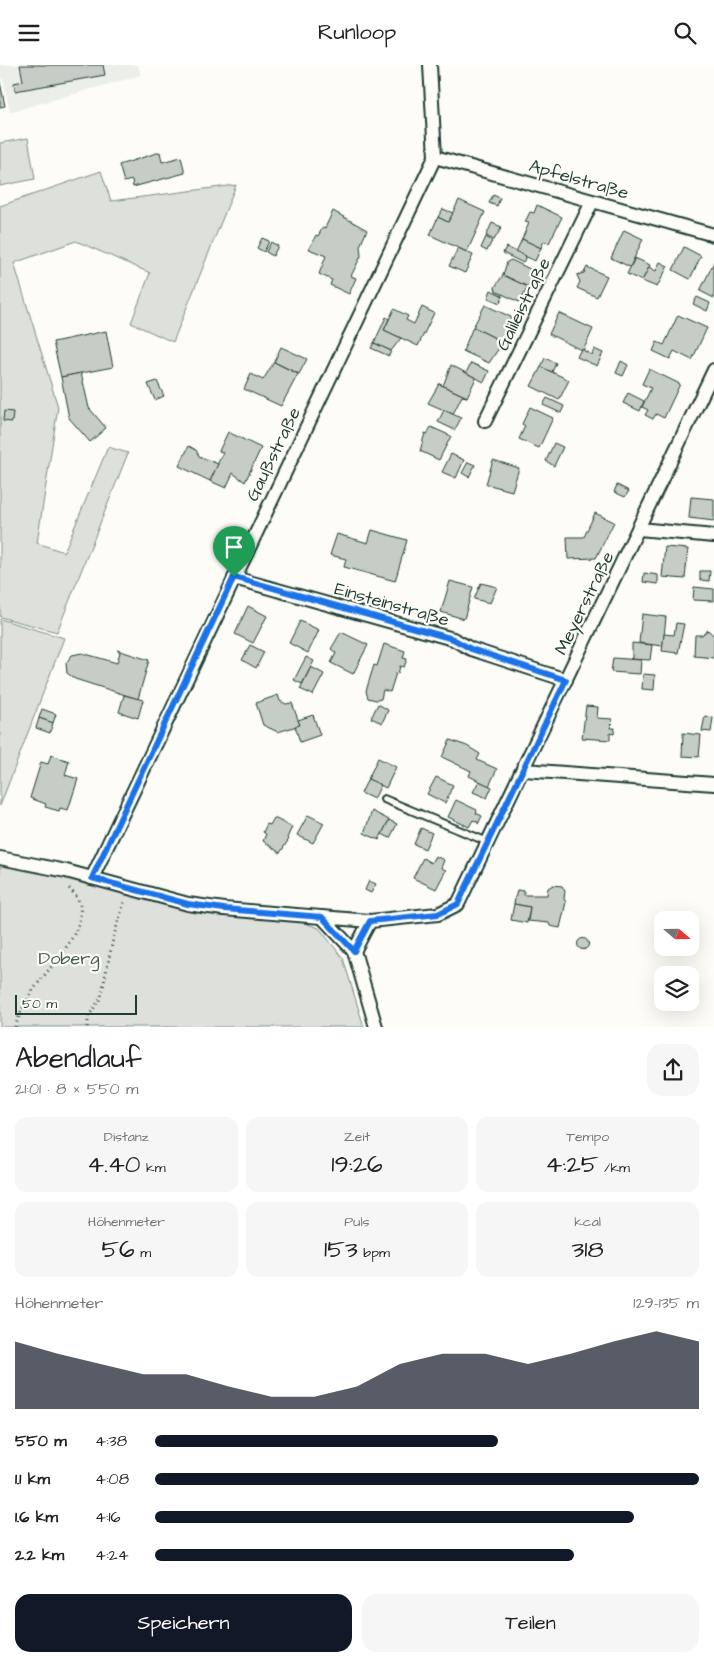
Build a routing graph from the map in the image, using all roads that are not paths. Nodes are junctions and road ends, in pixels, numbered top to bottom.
1 (430, 65) edge
2 (435, 157) junction
3 (592, 201) junction
4 (714, 235) edge
5 (714, 370) edge
6 (485, 421) dead end
7 (639, 529) junction
8 (714, 536) edge
9 (234, 577) junction
10 (566, 680) junction
11 (524, 770) junction
12 (714, 784) edge
13 (384, 799) dead end
14 (488, 842) junction
15 (0, 858) edge
16 (92, 878) junction
17 (322, 917) junction
18 (370, 921) junction
19 (354, 951) junction
20 (376, 1027) edge

1 - 2 street, Gaußstraße
2 - 3 street, Apfelstraße
2 - 9 street, Gaußstraße
3 - 4 street, Apfelstraße
3 - 6 street, Galileistraße
5 - 7 street, Meyerstraße
7 - 8 street
7 - 10 street, Meyerstraße
9 - 10 street, Einsteinstraße
9 - 16 street, Gaußstraße
10 - 11 street, Meyerstraße
11 - 12 street
11 - 14 street, Meyerstraße
13 - 14 lane
14 - 18 street, Meyerstraße
15 - 16 street, Meyerstraße
16 - 17 street, Meyerstraße
17 - 18 street, Meyerstraße
17 - 19 street
18 - 19 street
19 - 20 street

